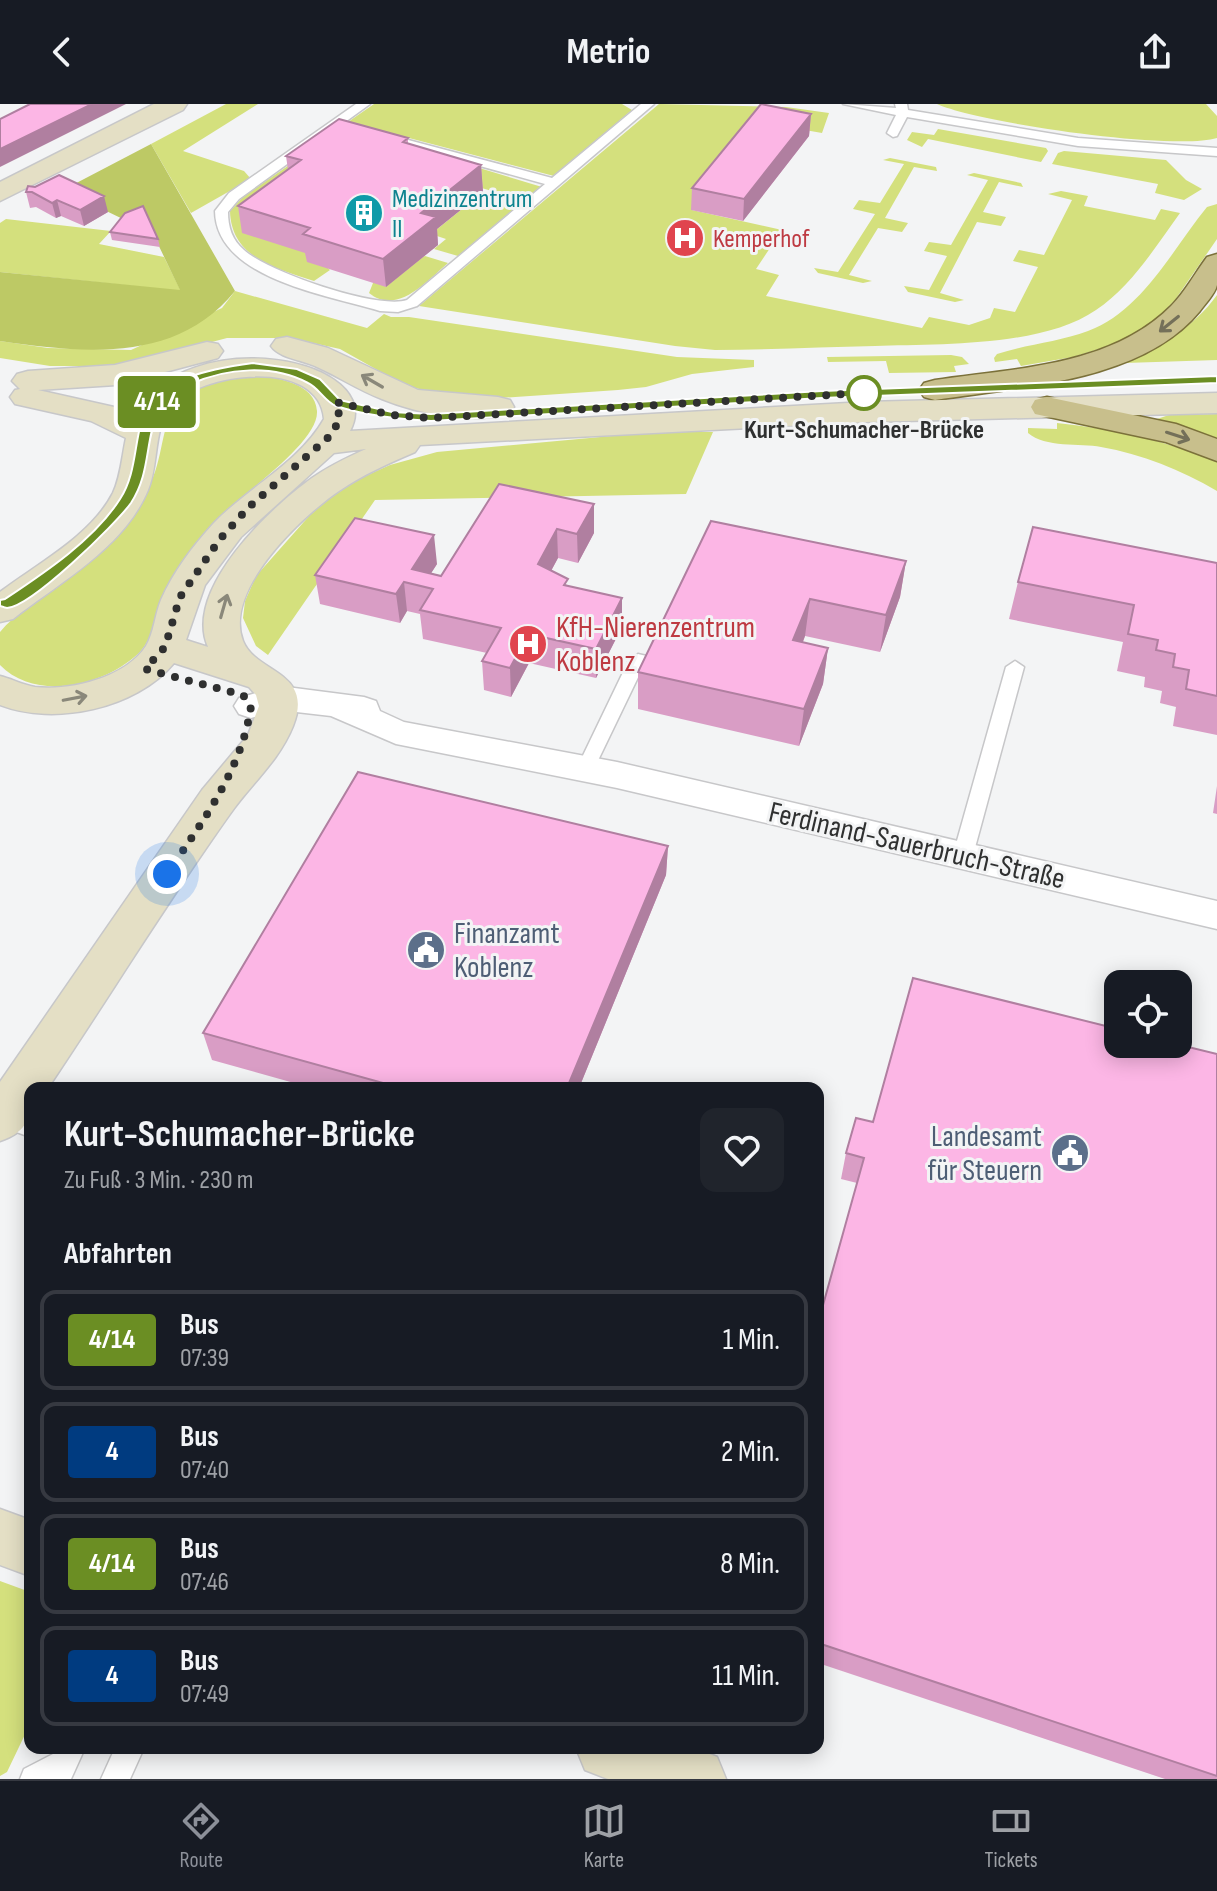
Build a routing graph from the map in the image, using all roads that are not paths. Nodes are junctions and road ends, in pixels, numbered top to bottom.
1 (174, 104) edge
2 (364, 104) edge
3 (648, 104) edge
4 (849, 104) edge
5 (902, 108) edge
6 (352, 127) junction
7 (306, 130) dead end
8 (893, 133) dead end
9 (321, 134) junction
10 (1217, 152) edge
11 (248, 169) dead end
12 (265, 174) junction
13 (556, 183) junction
14 (0, 193) edge
15 (1217, 263) edge
16 (1217, 380) edge
17 (9, 382) edge
18 (175, 388) junction
19 (935, 390) junction
20 (336, 402) junction
21 (1217, 403) edge
22 (641, 405) junction
23 (1047, 407) junction
24 (144, 434) junction
25 (427, 435) junction
26 (323, 444) junction
27 (1217, 451) edge
28 (2, 605) edge
29 (155, 658) junction
30 (658, 664) edge
31 (1015, 667) dead end
32 (0, 689) edge
33 (260, 692) junction
34 (597, 769) junction
35 (963, 855) junction
36 (1217, 915) edge
37 (37, 1082) edge
38 (24, 1102) edge
39 (11, 1122) edge
40 (0, 1537) edge
41 (24, 1546) edge
42 (127, 1754) edge
43 (624, 1754) edge
44 (63, 1764) edge
45 (34, 1779) edge
46 (115, 1779) edge
47 (695, 1779) edge

1 - 14 main road
2 - 6 lane
3 - 13 lane
4 - 5 lane
5 - 8 lane
5 - 10 lane
6 - 9 lane
6 - 13 lane
7 - 9 lane
9 - 12 lane
11 - 12 lane
12 - 13 lane
15 -> 19 main road
16 - 19 main road
17 - 18 main road
22 -> 17 main road
17 - 24 main road
18 - 20 main road
18 - 24 main road
19 - 22 main road
20 - 22 main road
20 - 26 main road
21 - 23 main road
23 - 25 main road
23 -> 27 main road
24 - 28 main road
25 - 26 main road
33 -> 25 main road
26 - 29 main road
32 -> 29 main road
29 - 33 main road
30 - 34 lane
31 - 35 lane
33 - 34 street, Ferdinand-Sauerbruch-Straße
33 - 37 main road
34 - 35 street, Ferdinand-Sauerbruch-Straße
35 - 36 street, Ferdinand-Sauerbruch-Straße
38 - 39 main road
40 - 41 main road
42 - 46 lane
43 - 47 main road
44 - 45 lane

